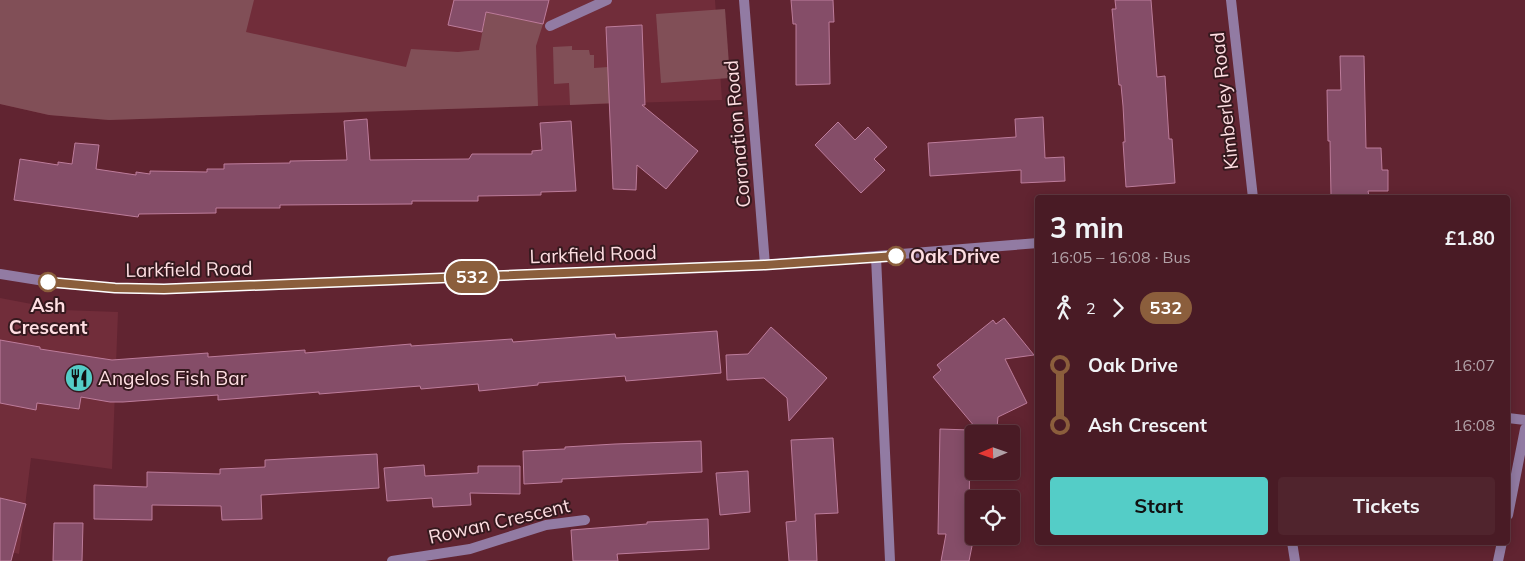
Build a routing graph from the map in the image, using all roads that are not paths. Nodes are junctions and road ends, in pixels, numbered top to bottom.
1 (607, 0) edge
2 (744, 0) edge
3 (1231, 0) edge
4 (550, 26) dead end
5 (1252, 195) edge
6 (1035, 243) edge
7 (876, 257) junction
8 (765, 265) junction
9 (0, 274) edge
10 (1510, 418) edge
11 (1525, 420) edge
12 (1525, 429) edge
13 (1510, 505) edge
14 (585, 520) dead end
15 (1292, 545) edge
16 (1501, 545) edge
17 (392, 561) edge
18 (890, 561) edge
19 (1294, 561) edge
20 (1498, 561) edge

1 - 4 street
2 - 8 street, Coronation Road
3 - 5 street, Kimberley Road
6 - 7 street, Larkfield Road
7 - 8 street, Larkfield Road
7 - 18 street
8 - 9 street, Larkfield Road
10 - 11 street
12 - 13 street
14 - 17 street, Rowan Crescent
15 - 19 street
16 - 20 street

